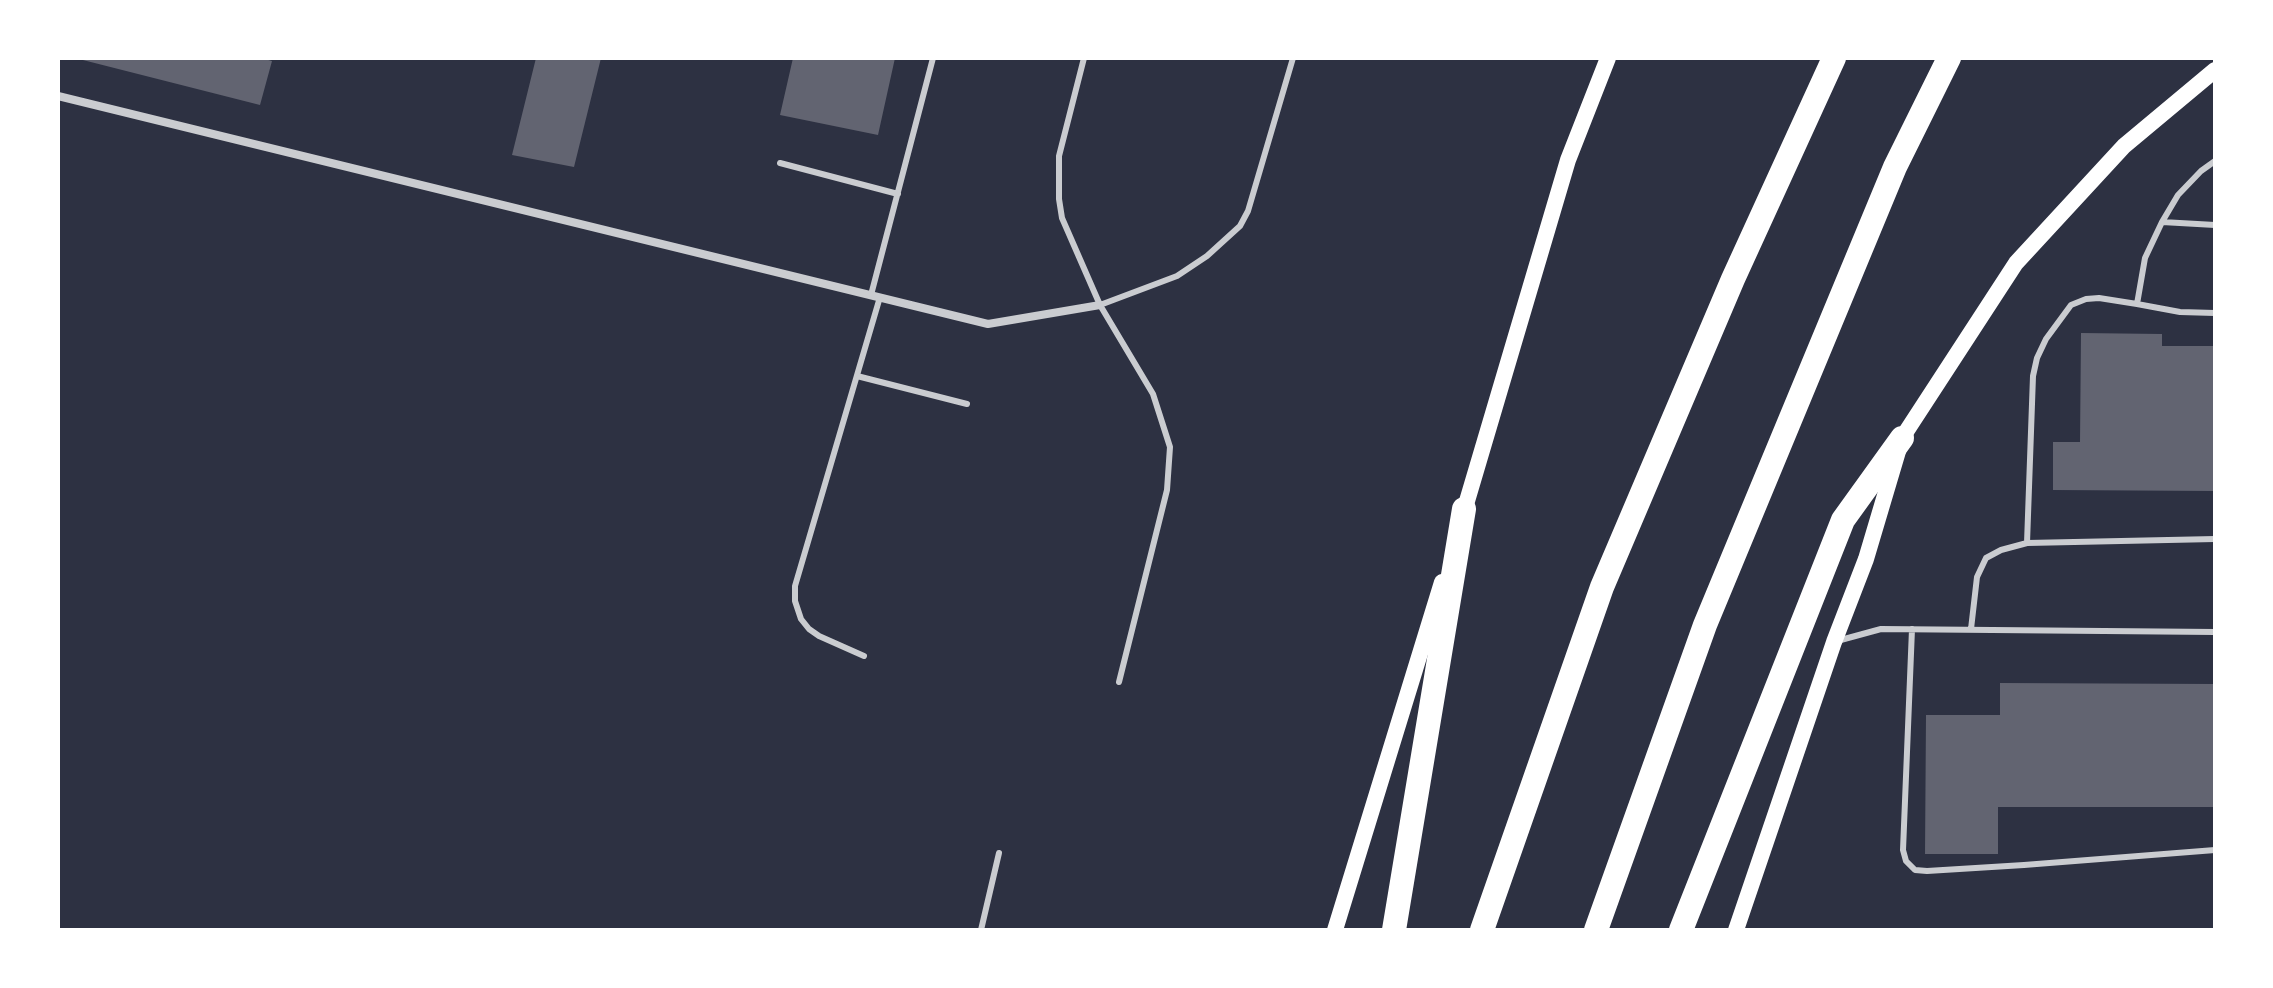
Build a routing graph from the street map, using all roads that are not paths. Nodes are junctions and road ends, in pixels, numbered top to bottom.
1 (933, 58) edge
2 (1084, 58) edge
3 (1293, 58) edge
4 (1608, 58) edge
5 (1834, 58) edge
6 (1949, 58) edge
7 (2215, 70) edge
8 (58, 96) edge
9 (2215, 161) edge
10 (780, 163) dead end
11 (898, 194) junction
12 (2162, 222) junction
13 (2215, 225) edge
14 (875, 296) junction
15 (2137, 304) junction
16 (1100, 305) junction
17 (2215, 313) edge
18 (857, 376) junction
19 (967, 404) dead end
20 (1902, 438) junction
21 (1464, 509) junction
22 (2215, 539) edge
23 (2027, 543) junction
24 (1912, 629) junction
25 (1971, 629) junction
26 (2215, 632) edge
27 (1834, 642) junction
28 (864, 656) dead end
29 (1119, 682) dead end
30 (2215, 850) edge
31 (999, 853) dead end
32 (981, 930) edge
33 (1335, 930) edge
34 (1394, 930) edge
35 (1482, 930) edge
36 (1596, 930) edge
37 (1681, 930) edge
38 (1736, 930) edge

1 - 11 lane
2 - 16 lane
3 - 16 lane
4 - 21 main road
5 - 35 highway
6 - 36 highway
7 - 20 main road
8 - 14 street
9 - 12 lane
10 - 11 lane
11 - 14 lane
12 - 13 lane
12 - 15 lane
14 - 16 street
14 - 18 lane
15 - 17 lane
15 - 23 lane
16 - 29 lane
18 - 19 lane
18 - 28 lane
20 - 27 main road
20 - 37 highway
21 - 33 main road
21 - 34 highway
22 - 23 lane
23 - 25 lane
24 - 25 lane
24 - 27 lane
24 - 30 lane
25 - 26 lane
27 - 38 main road
31 - 32 lane

